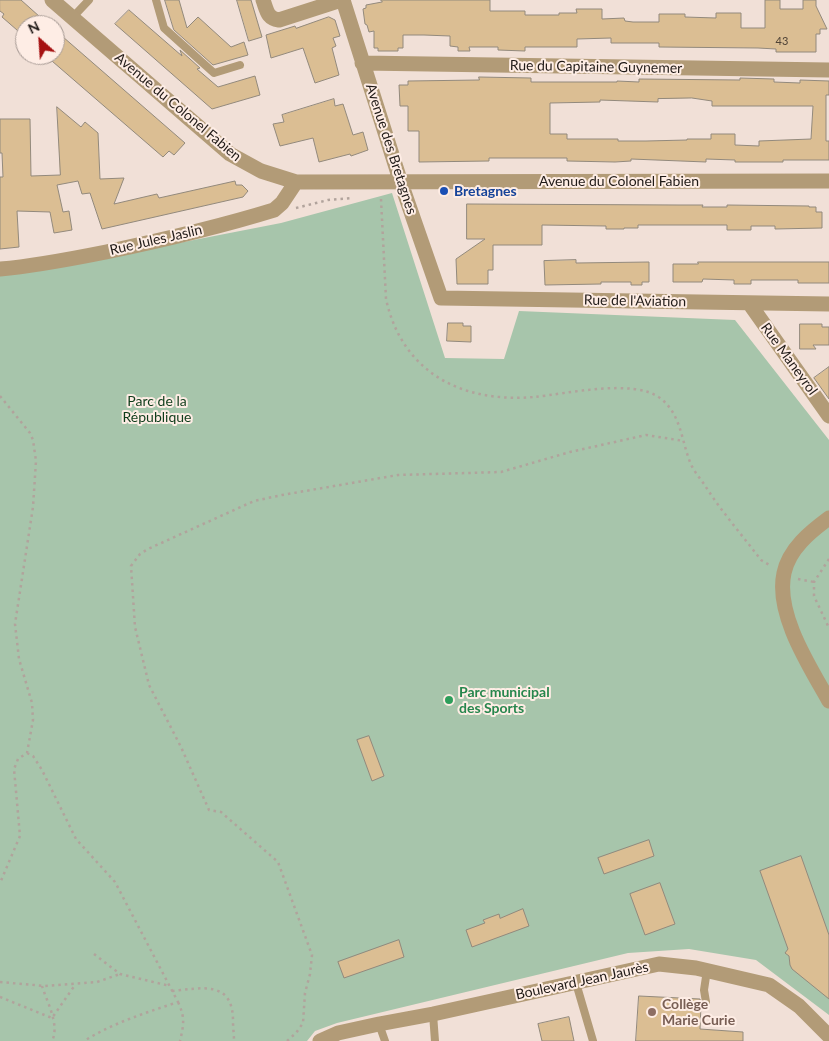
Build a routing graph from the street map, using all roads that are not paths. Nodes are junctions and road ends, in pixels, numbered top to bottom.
1 (52, 0) edge
2 (89, 0) edge
3 (156, 0) edge
4 (263, 0) edge
5 (342, 0) edge
6 (72, 18) junction
7 (362, 63) junction
8 (240, 65) dead end
9 (829, 70) edge
10 (829, 181) edge
11 (296, 182) junction
12 (401, 183) junction
13 (3, 272) edge
14 (441, 298) joint
15 (749, 303) junction
16 (829, 304) edge
17 (829, 416) edge
18 (829, 518) edge
19 (829, 529) edge
20 (829, 684) edge
21 (829, 701) edge
22 (707, 970) junction
23 (576, 983) junction
24 (706, 1002) dead end
25 (433, 1014) junction
26 (379, 1024) junction
27 (829, 1036) edge
28 (320, 1041) edge
29 (385, 1041) edge
30 (435, 1041) edge
31 (593, 1041) edge

1 - 6 street, Avenue du Colonel Fabien
2 - 6 lane
3 - 8 lane
4 - 5 street
5 - 7 street, Avenue des Bretagnes
6 - 11 street, Avenue du Colonel Fabien
7 - 9 street, Rue du Capitaine Guynemer
7 - 12 street, Avenue des Bretagnes
10 - 12 street, Avenue du Colonel Fabien
11 - 12 street, Avenue du Colonel Fabien
11 - 13 street, Rue Jules Jaslin
12 - 14 street, Avenue des Bretagnes
14 - 15 street, Rue de l'Aviation
15 - 16 street, Rue de l'Aviation
15 - 17 street, Rue Maneyrol
18 - 21 street
19 - 20 street
22 - 23 street, Boulevard Jean Jaurès
22 - 24 lane
22 - 27 street, Boulevard Jean Jaurès
23 - 25 street, Boulevard Jean Jaurès
23 - 31 lane
25 - 26 street, Boulevard Jean Jaurès
25 - 30 lane
26 - 28 street, Boulevard Jean Jaurès
26 - 29 lane

